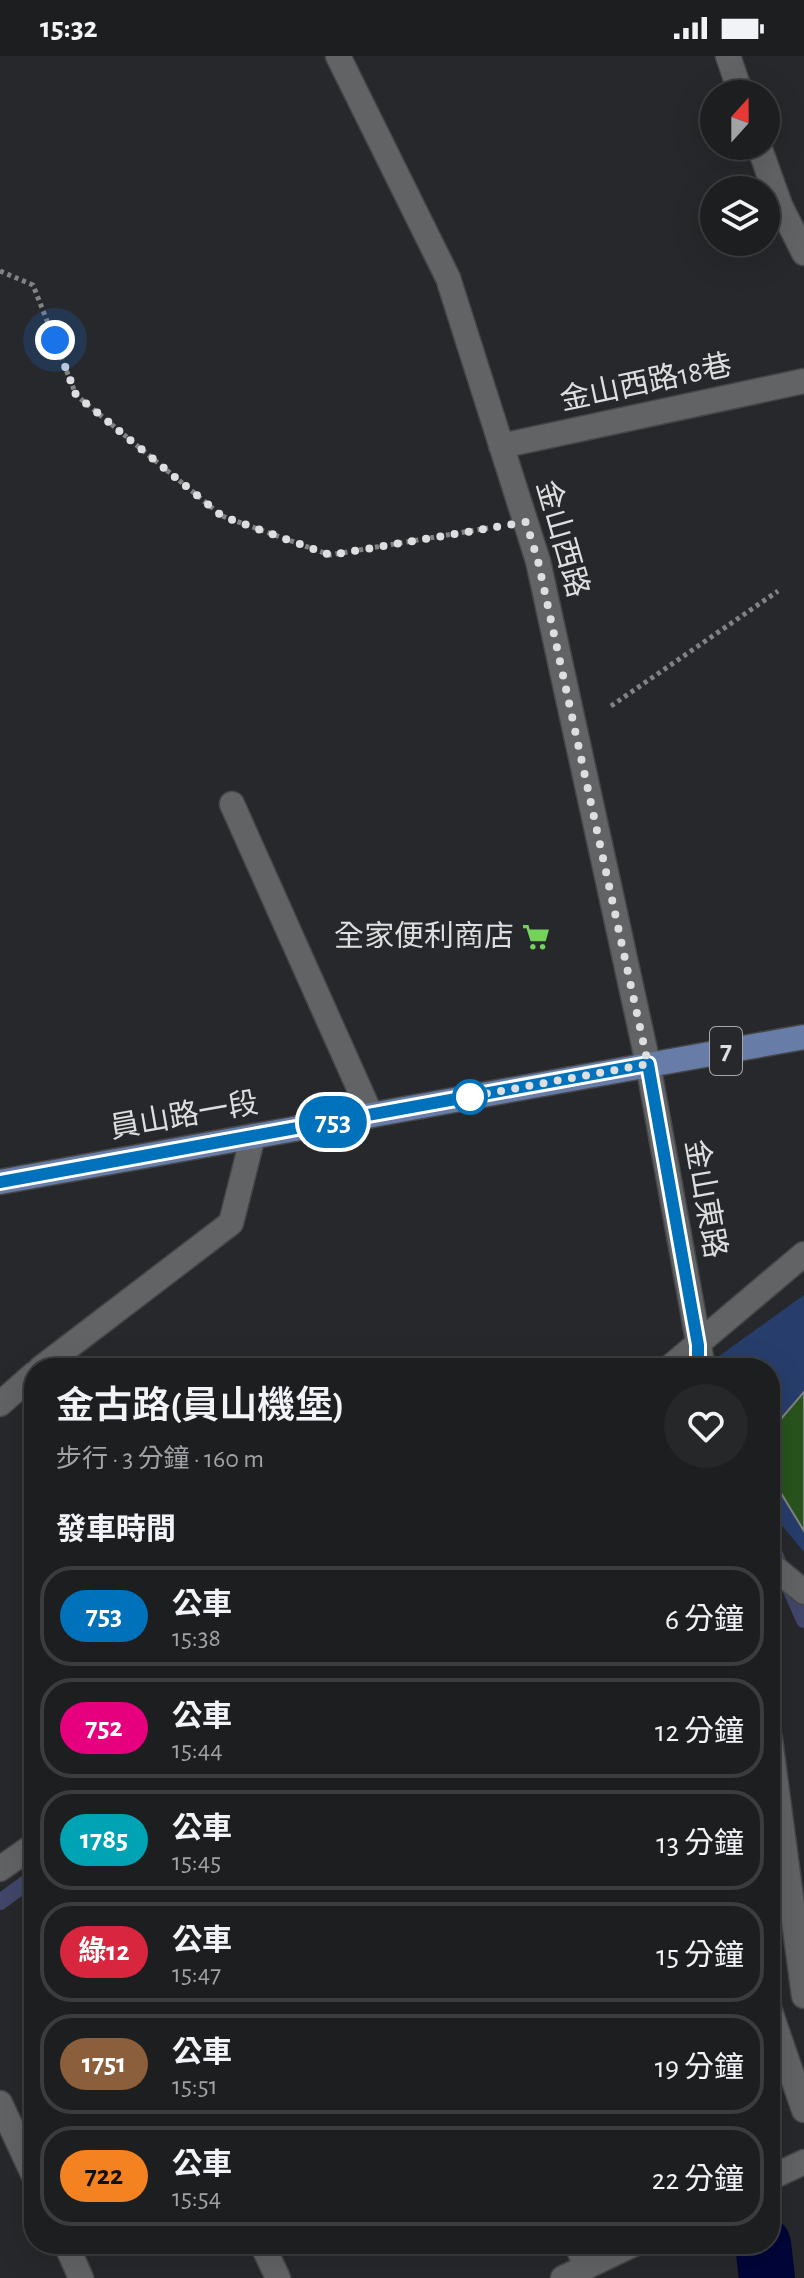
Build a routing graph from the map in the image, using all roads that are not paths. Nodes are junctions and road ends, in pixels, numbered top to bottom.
1 (338, 56) edge
2 (728, 56) edge
3 (736, 80) edge
4 (764, 160) edge
5 (804, 253) edge
6 (804, 381) edge
7 (501, 446) junction
8 (232, 804) dead end
9 (804, 1037) edge
10 (648, 1064) junction
11 (371, 1115) junction
12 (253, 1136) junction
13 (0, 1182) edge
14 (804, 1254) edge
15 (54, 1358) edge
16 (700, 1358) edge
17 (702, 1358) edge
18 (24, 1383) edge
19 (0, 1404) edge
20 (780, 1572) edge
21 (804, 1592) edge
22 (780, 1815) edge
23 (24, 1852) edge
24 (0, 1869) edge
25 (804, 1996) edge
26 (780, 2040) edge
27 (0, 2103) edge
28 (804, 2110) edge
29 (24, 2155) edge
30 (804, 2162) edge
31 (780, 2173) edge
32 (70, 2254) edge
33 (267, 2254) edge
34 (581, 2254) edge
35 (614, 2254) edge
36 (587, 2267) junction
37 (81, 2278) edge
38 (278, 2278) edge
39 (563, 2278) edge

1 - 7 street, 金山西路
2 - 3 street
4 - 5 street
6 - 7 street, 金山西路18巷
7 - 10 street, 金山西路
8 - 11 street
9 - 10 main road, 員山路一段 / 7
10 - 11 main road, 員山路一段 / 7
10 - 16 street, 金山東路
11 - 12 main road, 員山路一段 / 7
12 - 13 main road, 員山路一段 / 7
12 - 15 street
14 - 17 street
18 - 19 street
20 - 21 street
22 - 25 street
23 - 24 street
26 - 28 street
27 - 29 street
30 - 31 street
32 - 37 street
33 - 38 street
34 - 36 street
35 - 36 street
36 - 39 street

